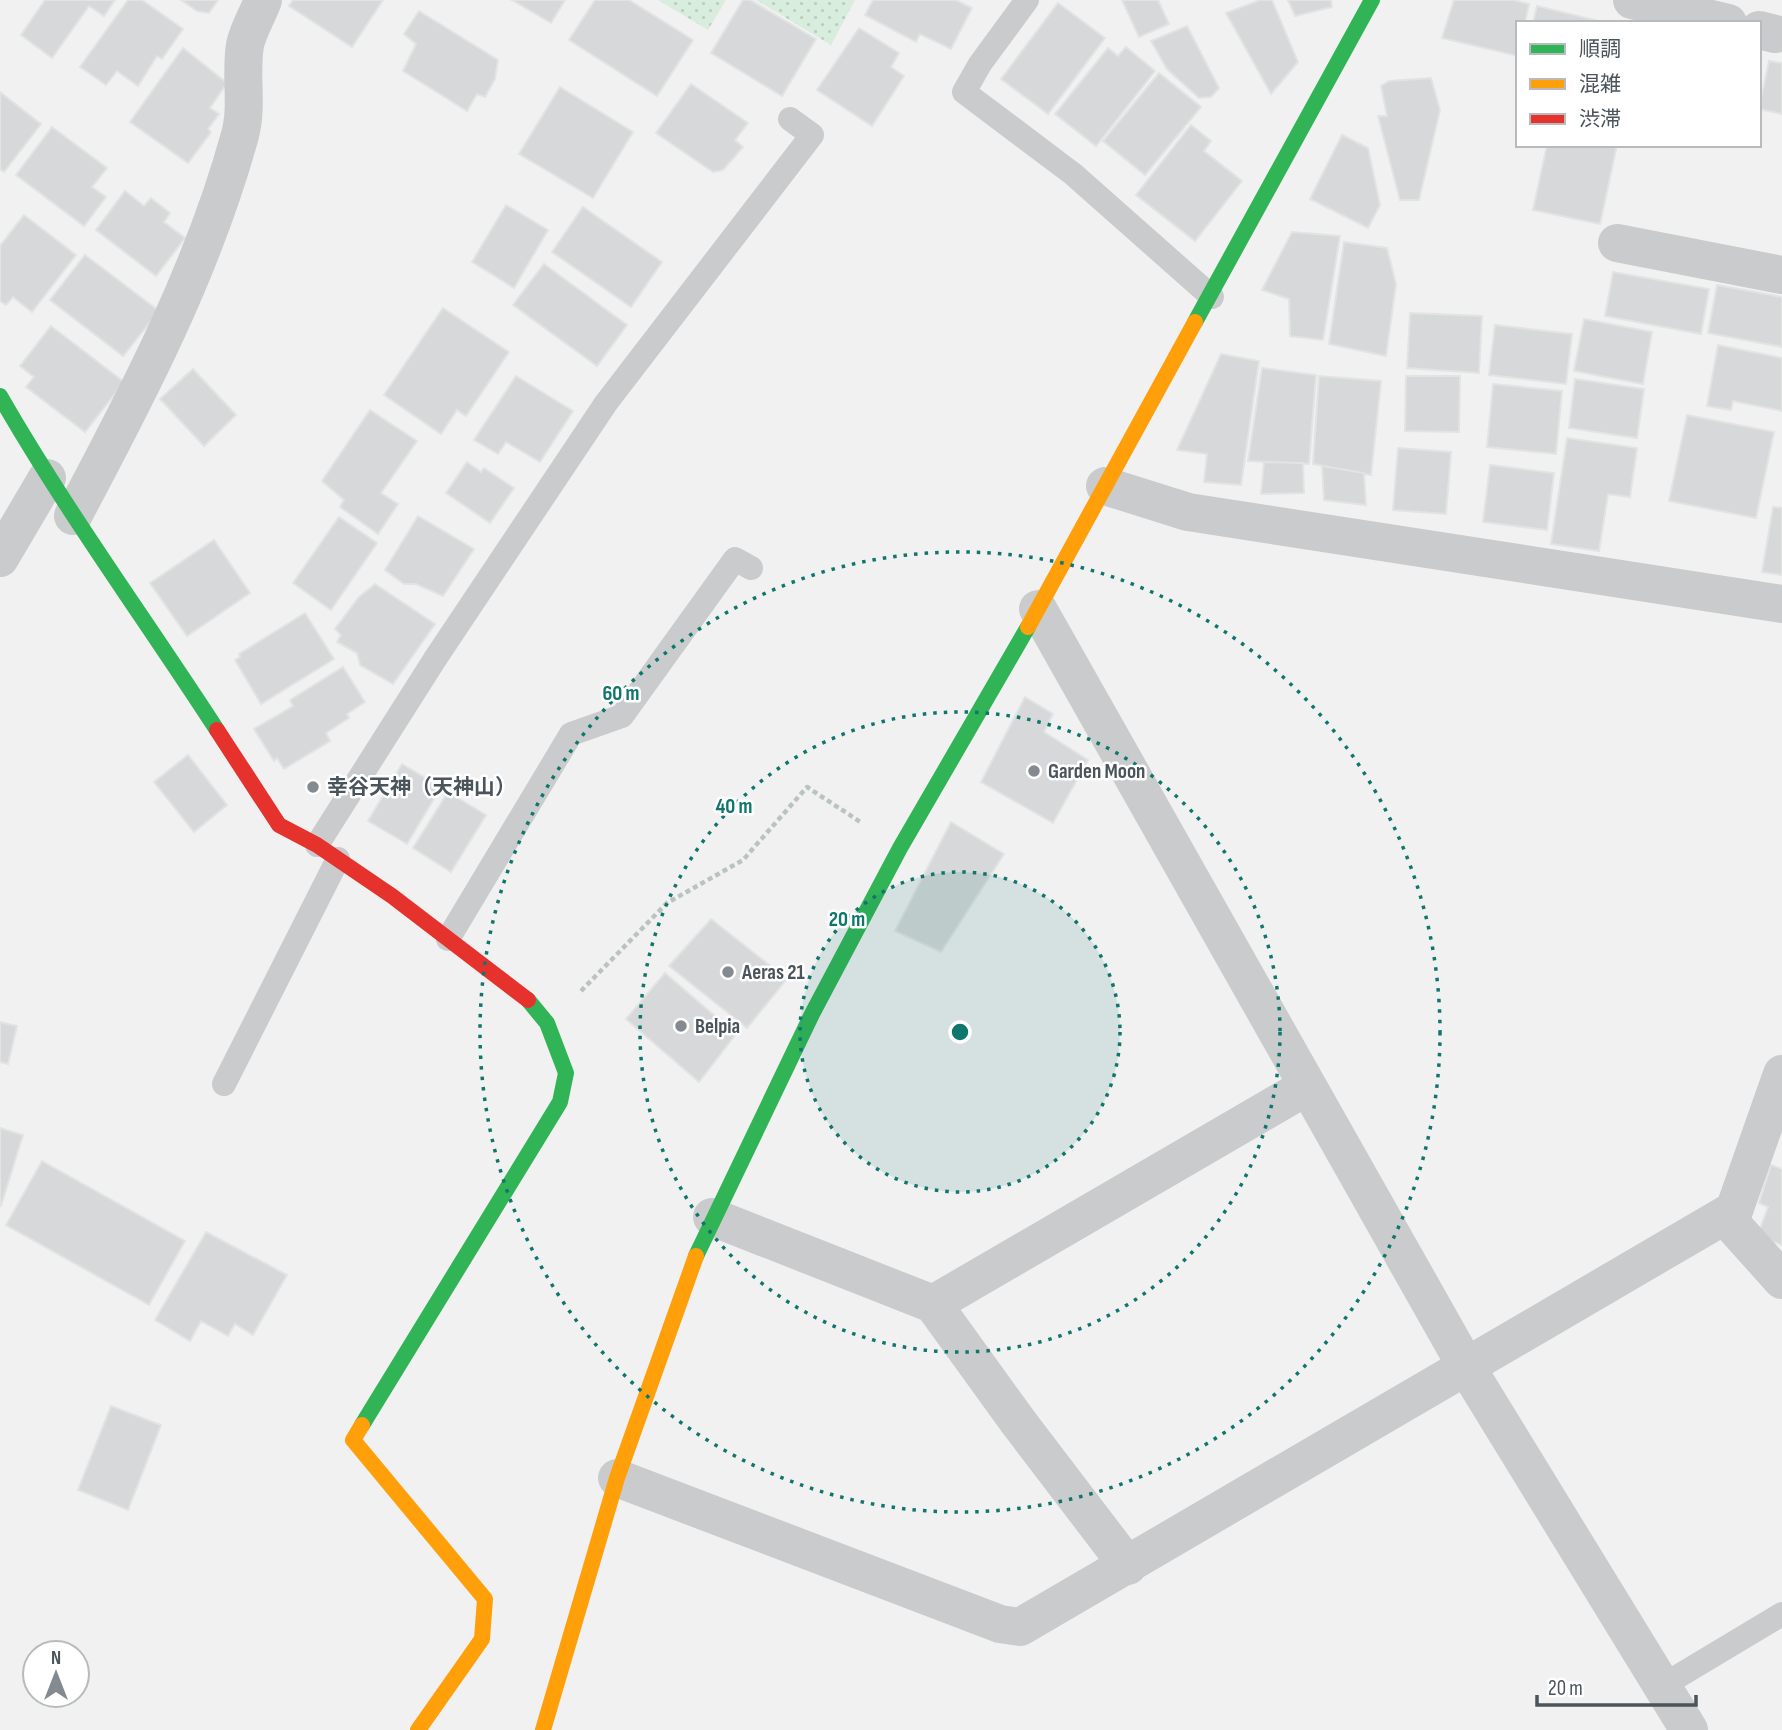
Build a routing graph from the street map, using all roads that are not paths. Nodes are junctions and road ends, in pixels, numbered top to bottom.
1 (263, 0) edge
2 (1027, 0) edge
3 (1372, 0) edge
4 (1632, 0) edge
5 (1720, 21) edge
6 (790, 119) dead end
7 (1617, 243) dead end
8 (1782, 275) edge
9 (1212, 297) junction
10 (0, 396) edge
11 (47, 478) junction
12 (1105, 486) junction
13 (73, 516) junction
14 (0, 558) edge
15 (751, 568) dead end
16 (1782, 604) edge
17 (1038, 609) junction
18 (317, 845) junction
19 (338, 859) junction
20 (448, 939) junction
21 (224, 1084) dead end
22 (1306, 1087) junction
23 (1779, 1093) edge
24 (1734, 1210) junction
25 (712, 1217) junction
26 (1782, 1279) edge
27 (933, 1304) junction
28 (1467, 1368) junction
29 (617, 1478) junction
30 (1128, 1566) junction
31 (1782, 1614) edge
32 (1662, 1686) junction
33 (418, 1730) edge
34 (542, 1730) edge
35 (1689, 1730) edge

1 - 13 street
2 - 9 lane
3 - 9 street
4 - 5 street
6 - 18 lane
7 - 8 street
9 - 12 street
10 - 11 street
11 - 13 street
11 - 14 street
12 - 16 street
12 - 17 street
13 - 18 street
15 - 20 lane
17 - 22 street
17 - 25 street
18 - 19 street
19 - 20 street
19 - 21 lane
20 - 33 street
22 - 27 street
22 - 28 street
23 - 24 street
24 - 26 street
24 - 28 street
25 - 27 street
25 - 29 street
27 - 30 street
28 - 30 street
28 - 32 street
29 - 30 street
29 - 34 street
31 - 32 lane
32 - 35 street

